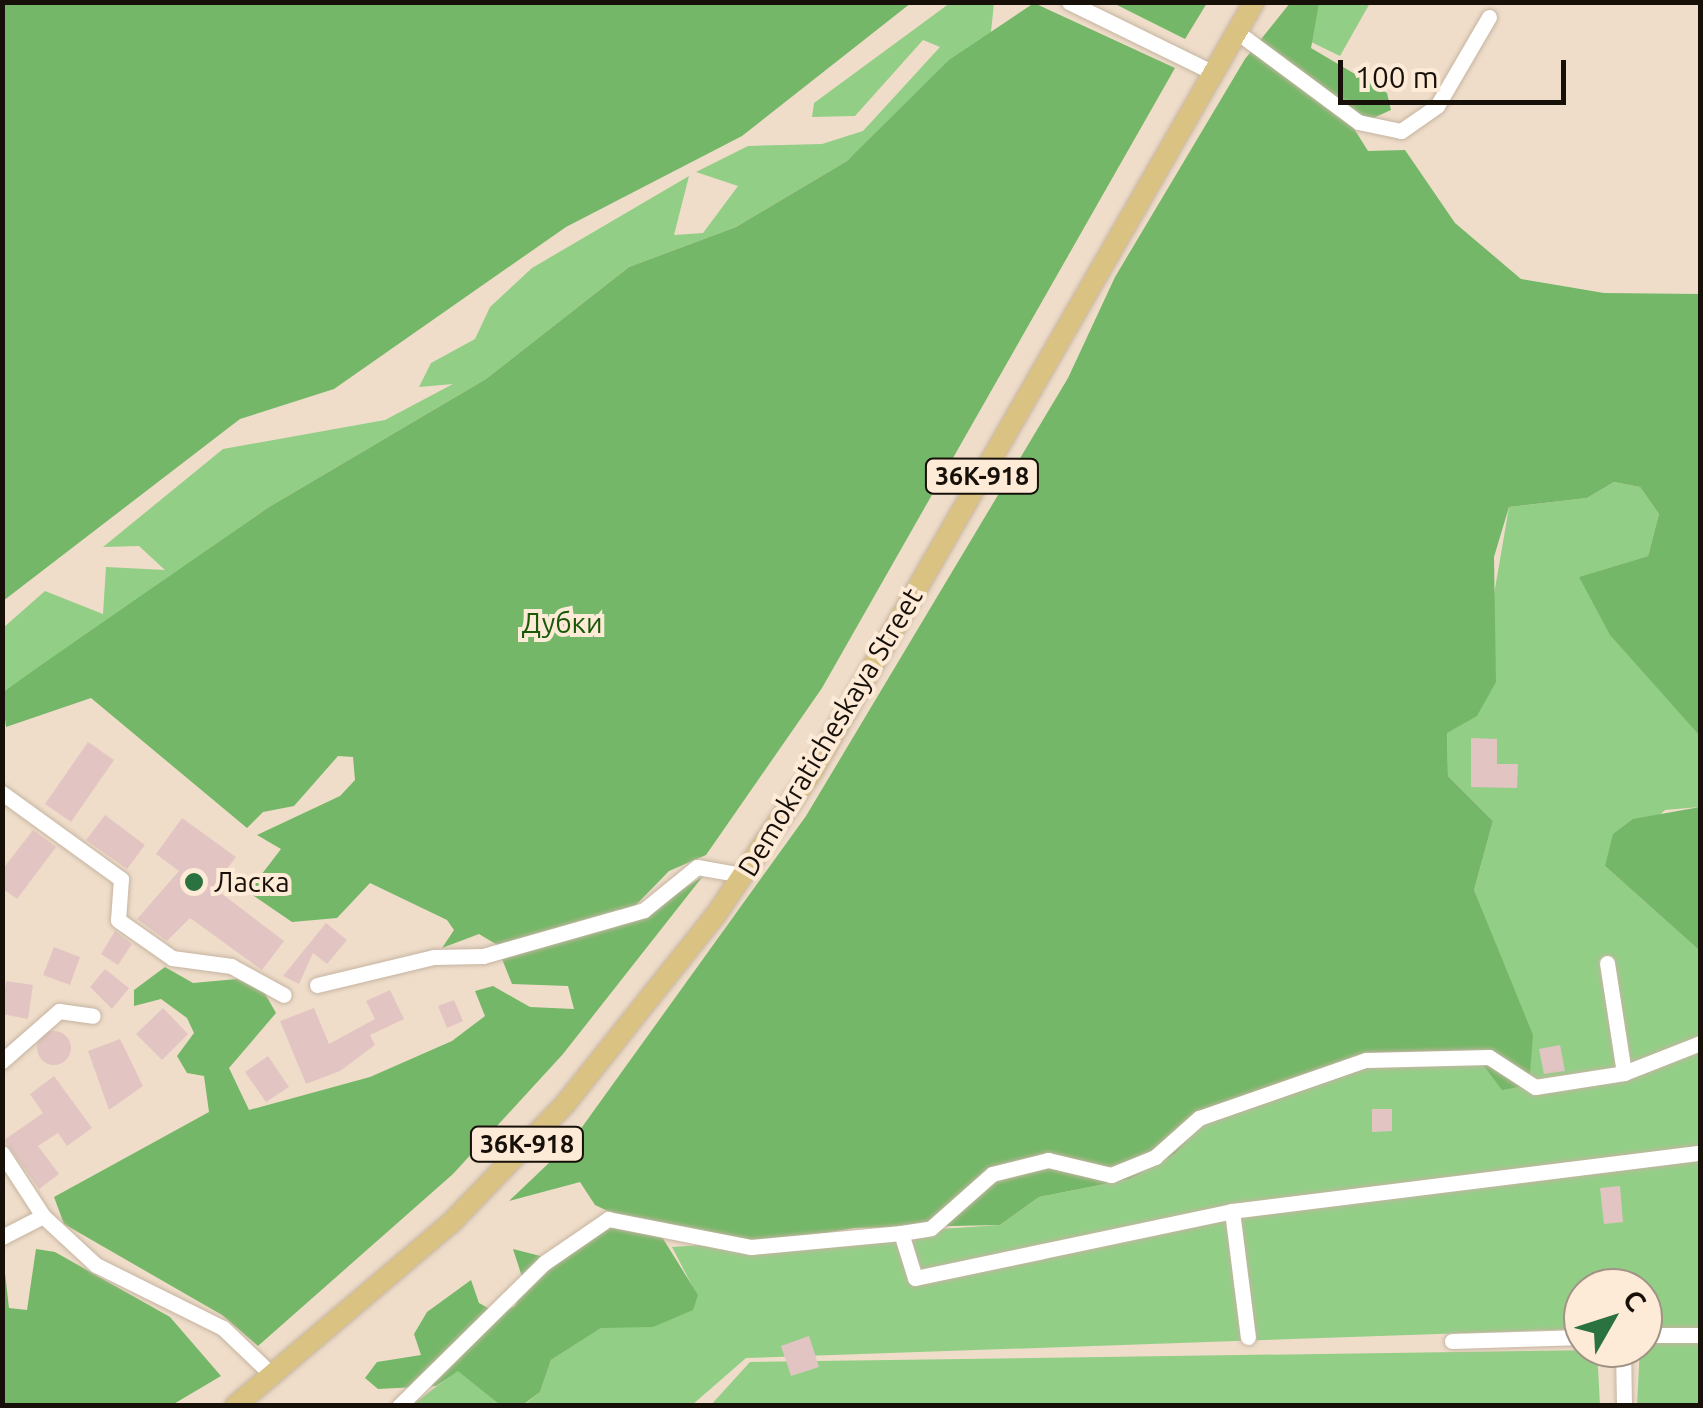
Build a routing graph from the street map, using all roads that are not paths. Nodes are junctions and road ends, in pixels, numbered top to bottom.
1 (1070, 2) edge
2 (1254, 2) edge
3 (1489, 16) dead end
4 (1237, 32) junction
5 (1214, 73) junction
6 (2, 793) edge
7 (744, 876) junction
8 (1608, 963) dead end
9 (317, 985) dead end
10 (284, 995) dead end
11 (93, 1016) dead end
12 (1700, 1043) edge
13 (2, 1061) edge
14 (1624, 1073) junction
15 (1700, 1153) edge
16 (2, 1154) edge
17 (1232, 1211) junction
18 (44, 1216) junction
19 (902, 1234) junction
20 (2, 1237) edge
21 (1700, 1335) edge
22 (1663, 1336) edge
23 (1248, 1337) dead end
24 (1563, 1338) edge
25 (1452, 1342) dead end
26 (1623, 1368) edge
27 (273, 1376) junction
28 (236, 1406) edge
29 (399, 1406) edge
30 (1624, 1406) edge

1 - 5 street
2 - 4 main road, Demokraticheskaya Street / 36К-918
3 - 4 street
4 - 5 main road, Demokraticheskaya Street / 36К-918
5 - 7 main road, Demokraticheskaya Street / 36К-918
6 - 10 street
7 - 9 street
7 - 27 main road, Demokraticheskaya Street / 36К-918
8 - 14 street
11 - 13 street
12 - 14 street
14 - 19 street
15 - 17 street
16 - 18 street
17 - 19 street
17 - 23 street
18 - 20 street
18 - 27 street
19 - 29 street
21 - 22 street
24 - 25 street
26 - 30 street
27 - 28 main road, Demokraticheskaya Street / 36К-918

